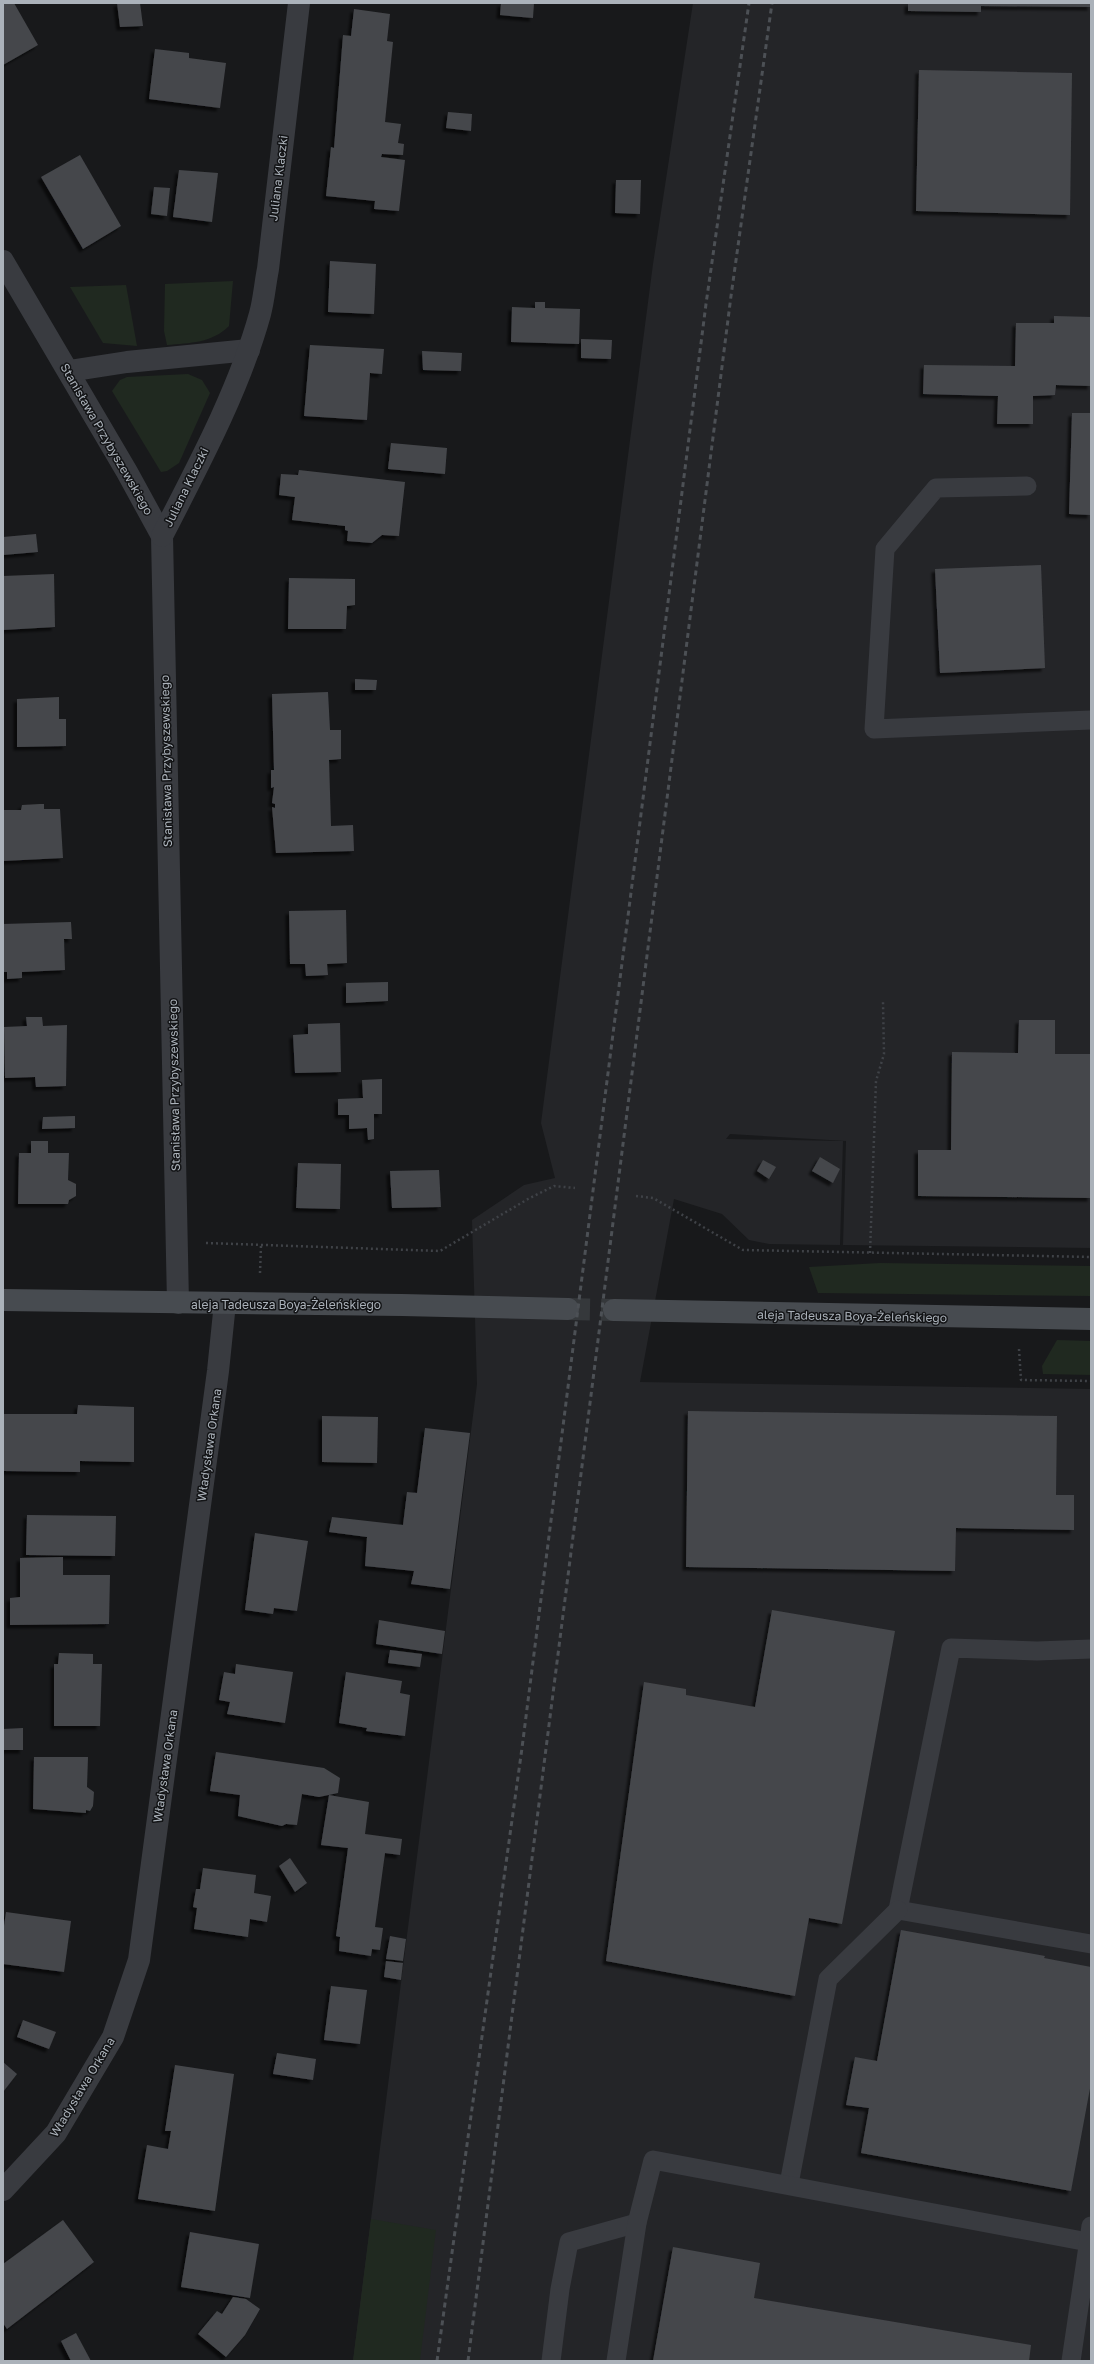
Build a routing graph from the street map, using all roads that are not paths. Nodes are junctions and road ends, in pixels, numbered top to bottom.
1 (299, 3) edge
2 (3, 261) edge
3 (249, 350) junction
4 (69, 371) junction
5 (1027, 486) dead end
6 (162, 536) junction
7 (1091, 720) edge
8 (3, 1300) edge
9 (178, 1303) junction
10 (225, 1304) junction
11 (568, 1309) tunnel mouth
12 (614, 1310) tunnel mouth
13 (1091, 1319) edge
14 (1091, 1649) edge
15 (898, 1910) junction
16 (1091, 1944) edge
17 (789, 2184) junction
18 (3, 2190) edge
19 (637, 2223) junction
20 (1090, 2234) edge
21 (551, 2361) edge
22 (616, 2361) edge
23 (1071, 2361) edge

1 - 3 street, Juliana Klaczki
2 - 4 street, Stanisława Przybyszewskiego
3 - 4 street
3 - 6 street, Juliana Klaczki
4 - 6 street, Stanisława Przybyszewskiego
5 - 7 lane
6 - 9 street, Stanisława Przybyszewskiego
8 - 9 street, aleja Tadeusza Boya-Żeleńskiego
9 - 10 street, aleja Tadeusza Boya-Żeleńskiego
10 - 11 street, aleja Tadeusza Boya-Żeleńskiego
10 - 18 street, Władysława Orkana
12 - 13 street, aleja Tadeusza Boya-Żeleńskiego
14 - 15 lane
15 - 16 lane
15 - 17 lane
17 - 19 lane
17 - 20 lane
19 - 21 lane
19 - 22 lane
20 - 23 lane

